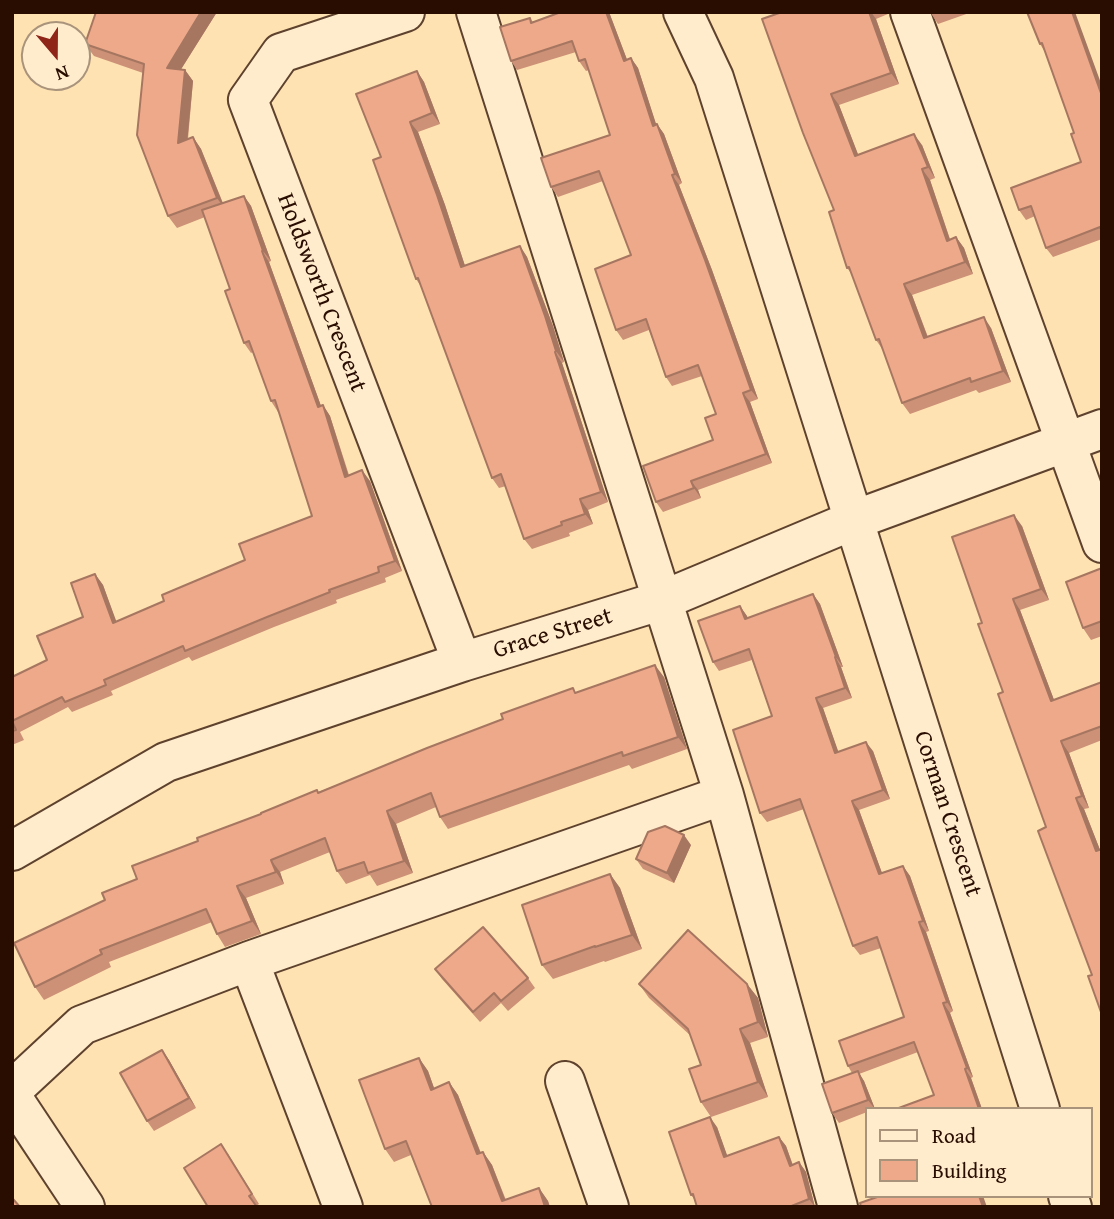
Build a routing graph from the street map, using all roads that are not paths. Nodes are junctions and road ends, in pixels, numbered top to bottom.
1 (405, 12) edge
2 (476, 12) edge
3 (682, 12) edge
4 (910, 12) edge
5 (1102, 429) edge
6 (1065, 442) junction
7 (854, 520) junction
8 (1102, 543) edge
9 (663, 600) junction
10 (462, 662) junction
11 (724, 795) junction
12 (12, 851) edge
13 (249, 961) junction
14 (565, 1081) dead end
15 (12, 1090) edge
16 (12, 1097) edge
17 (1040, 1107) edge
18 (85, 1207) edge
19 (343, 1207) edge
20 (609, 1207) edge
21 (838, 1207) edge

1 - 10 street, Holdsworth Crescent
2 - 9 street
3 - 7 street
4 - 6 street
5 - 6 street, Grace Street
6 - 7 street, Grace Street
6 - 8 street
7 - 9 street, Grace Street
7 - 17 street, Corman Crescent
9 - 10 street, Grace Street
9 - 11 street
10 - 12 street, Grace Street
11 - 13 street
11 - 21 street
13 - 15 street
13 - 19 street
14 - 20 street
16 - 18 street

